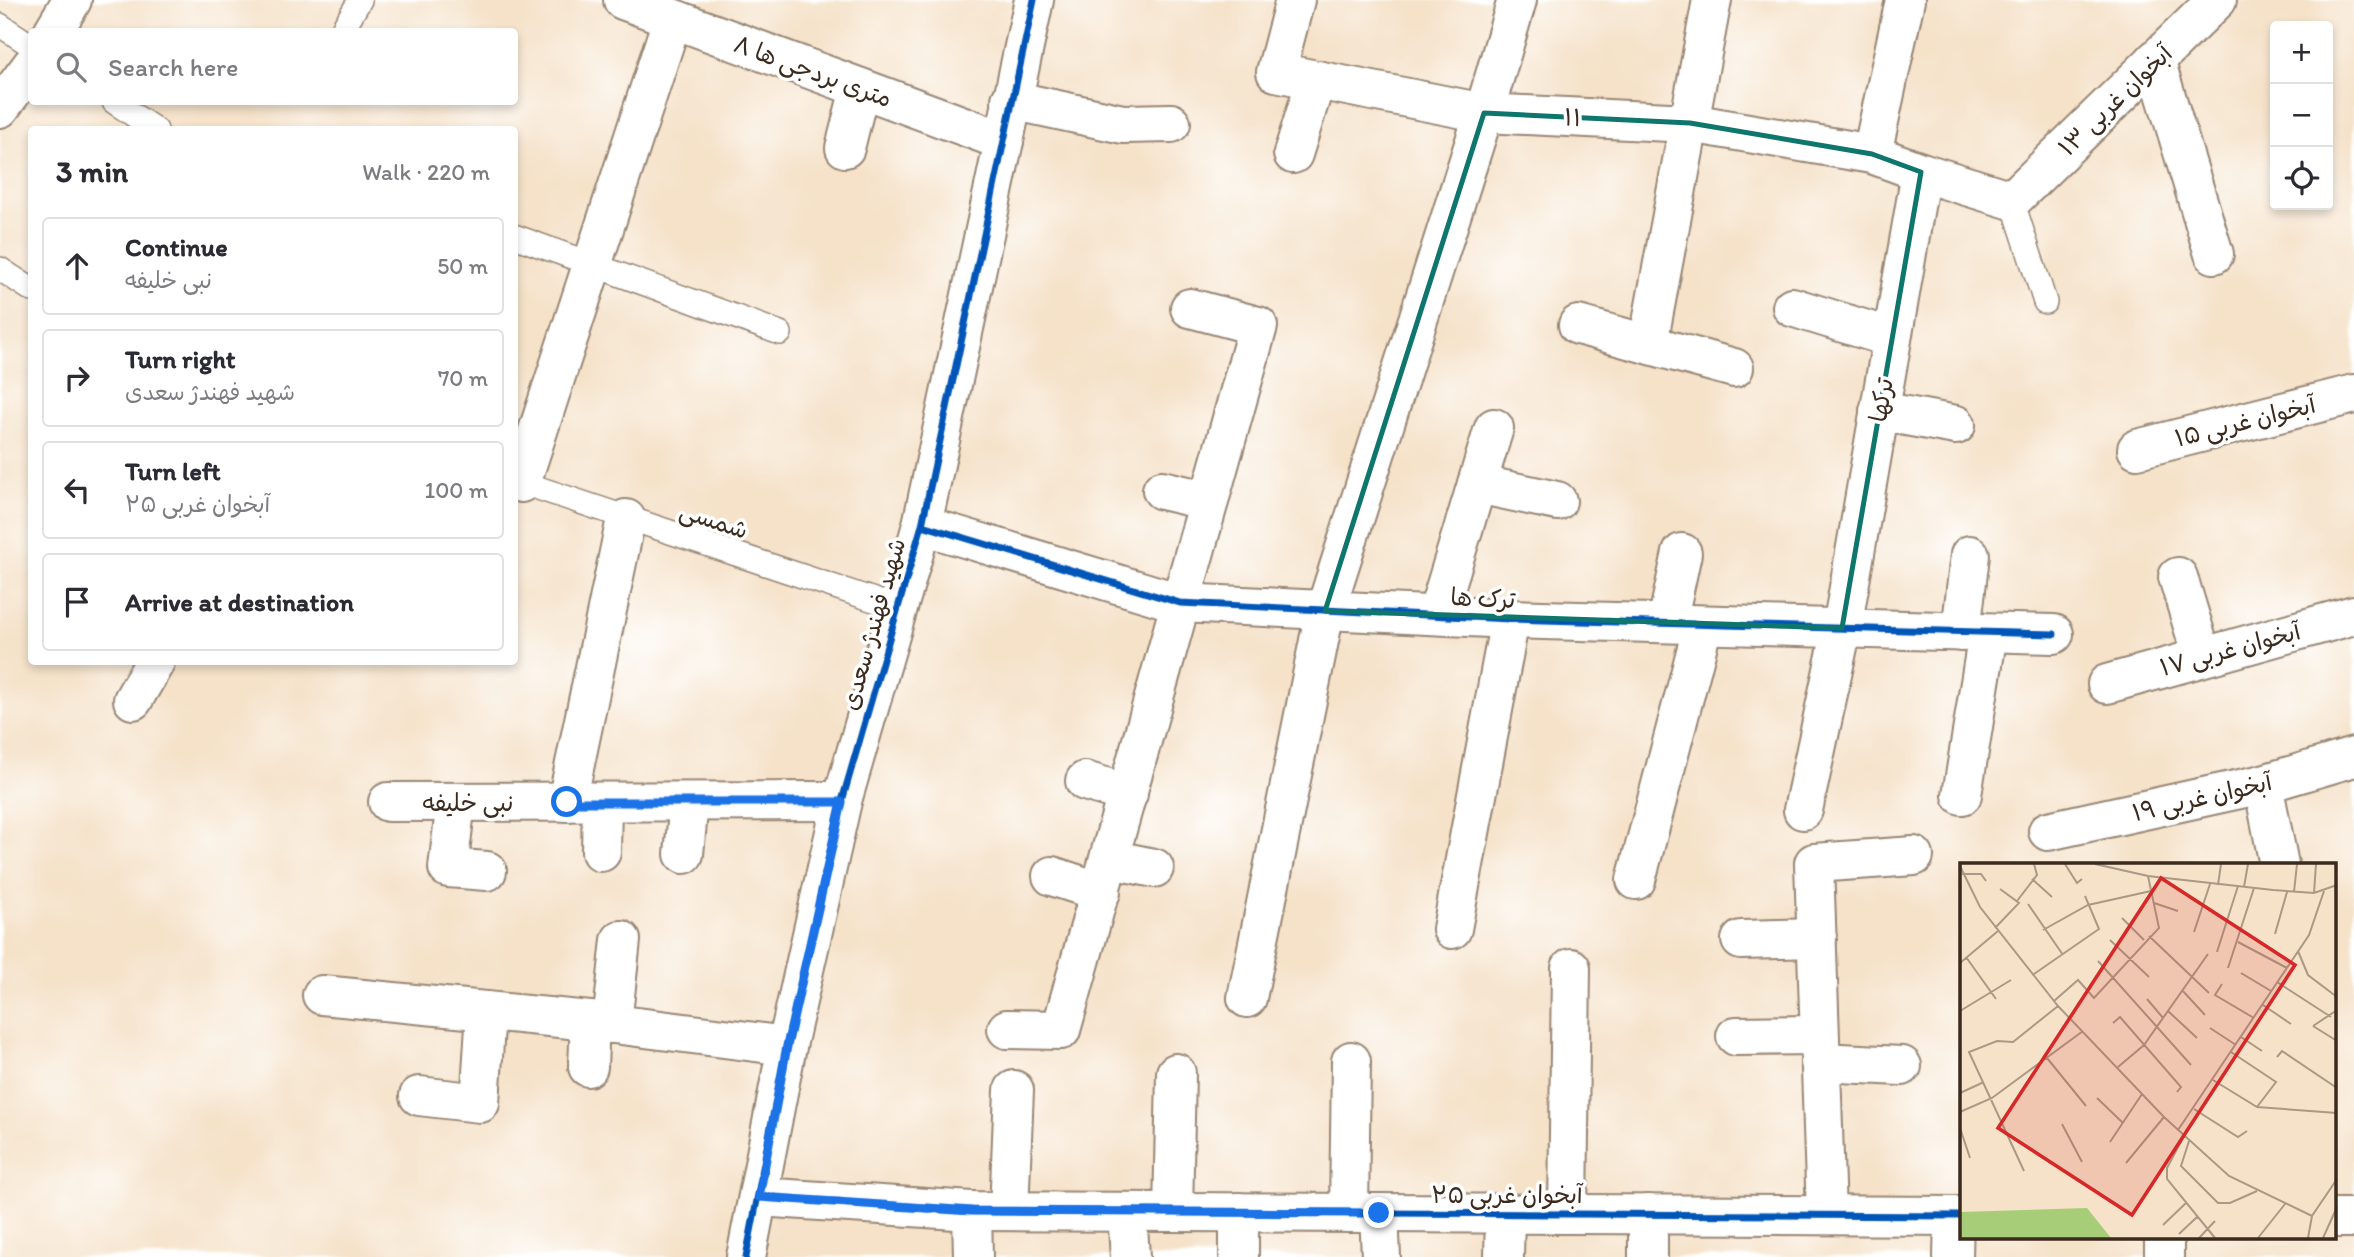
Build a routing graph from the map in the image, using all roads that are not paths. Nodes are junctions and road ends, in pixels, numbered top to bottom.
1 (72, 0) edge
2 (360, 0) edge
3 (623, 0) edge
4 (1034, 0) edge
5 (1295, 0) edge
6 (1517, 0) edge
7 (1712, 0) edge
8 (1905, 0) edge
9 (2217, 0) edge
10 (672, 19) junction
11 (0, 25) edge
12 (55, 28) edge
13 (343, 28) edge
14 (28, 43) edge
15 (2155, 60) junction
16 (28, 70) edge
17 (1316, 80) junction
18 (860, 88) junction
19 (1011, 100) junction
20 (118, 105) edge
21 (0, 108) edge
22 (1484, 113) junction
23 (1171, 123) dead end
24 (1690, 123) junction
25 (150, 126) edge
26 (1004, 141) junction
27 (845, 148) dead end
28 (1293, 154) dead end
29 (1872, 155) junction
30 (1921, 172) junction
31 (2012, 200) junction
32 (518, 237) edge
33 (2214, 254) dead end
34 (593, 264) junction
35 (0, 269) edge
36 (28, 287) edge
37 (2045, 302) dead end
38 (1792, 307) dead end
39 (1190, 308) dead end
40 (1578, 326) dead end
41 (780, 333) dead end
42 (1892, 338) junction
43 (1648, 344) junction
44 (1734, 368) dead end
45 (2354, 394) edge
46 (1879, 411) junction
47 (1956, 425) dead end
48 (1494, 428) dead end
49 (2137, 449) dead end
50 (518, 482) edge
51 (1477, 484) junction
52 (1162, 490) dead end
53 (1209, 501) junction
54 (1557, 501) dead end
55 (626, 519) junction
56 (922, 526) junction
57 (1682, 553) dead end
58 (1970, 555) dead end
59 (2178, 577) dead end
60 (1180, 603) junction
61 (898, 608) junction
62 (1325, 611) junction
63 (1437, 615) junction
64 (2354, 615) edge
65 (1510, 619) junction
66 (1685, 624) junction
67 (1842, 628) junction
68 (1974, 632) junction
69 (2054, 634) dead end
70 (2202, 656) junction
71 (153, 665) edge
72 (2107, 684) dead end
73 (133, 700) dead end
74 (2354, 757) edge
75 (1085, 781) dead end
76 (2263, 784) junction
77 (1128, 794) junction
78 (1962, 795) dead end
79 (388, 802) dead end
80 (456, 802) junction
81 (584, 802) junction
82 (689, 802) junction
83 (842, 802) junction
84 (1803, 810) dead end
85 (2048, 831) dead end
86 (601, 852) dead end
87 (684, 854) dead end
88 (1914, 856) dead end
89 (2279, 863) edge
90 (1154, 869) dead end
91 (487, 872) dead end
92 (1105, 875) junction
93 (1052, 876) dead end
94 (1636, 880) dead end
95 (1452, 929) dead end
96 (1817, 938) junction
97 (621, 940) dead end
98 (1741, 940) dead end
99 (1572, 968) dead end
100 (322, 995) dead end
101 (1247, 998) dead end
102 (486, 1011) junction
103 (601, 1023) junction
104 (1007, 1029) dead end
105 (1736, 1036) dead end
106 (787, 1046) junction
107 (1819, 1048) junction
108 (1351, 1061) dead end
109 (1902, 1066) dead end
110 (588, 1067) dead end
111 (1176, 1073) dead end
112 (1014, 1090) dead end
113 (419, 1096) dead end
114 (759, 1197) junction
115 (991, 1211) junction
116 (1127, 1212) junction
117 (1173, 1212) junction
118 (1239, 1212) junction
119 (1364, 1213) junction
120 (1505, 1214) junction
121 (1568, 1214) junction
122 (1648, 1214) junction
123 (1826, 1215) junction
124 (1958, 1216) edge
125 (2336, 1218) edge
126 (2354, 1218) edge
127 (747, 1257) edge
128 (972, 1257) edge
129 (1130, 1257) edge
130 (1238, 1257) edge
131 (1381, 1257) edge
132 (1504, 1257) edge
133 (1648, 1257) edge
134 (1953, 1257) edge

1 - 12 street
2 - 13 lane
3 - 10 street, ۸ متری بردجی ها
4 - 19 street, شهید فهندژ سعدی
5 - 17 street, ۱۱
6 - 22 street
7 - 24 street
8 - 29 street
9 - 15 street, آبخوان غربی ۱۳
10 - 18 street, ۸ متری بردجی ها
10 - 34 street
11 - 14 lane
15 - 31 street, آبخوان غربی ۱۳
15 - 33 street
16 - 21 street
17 - 22 street, ۱۱
17 - 28 street
18 - 26 street, ۸ متری بردجی ها
18 - 27 street
19 - 23 street
19 - 26 street, شهید فهندژ سعدی
20 - 25 lane
22 - 24 street, ۱۱
22 - 62 street
24 - 29 street, ۱۱
24 - 43 street
26 - 56 street, شهید فهندژ سعدی
29 - 30 street, ۱۱
30 - 31 street, ۱۱
30 - 42 street, ترکها
31 - 37 lane
32 - 34 lane
34 - 41 lane
34 - 50 street
35 - 36 lane
38 - 42 street
39 - 53 street
40 - 43 street
42 - 46 street, ترکها
43 - 44 street
45 - 49 street, آبخوان غربی ۱۵
46 - 47 street
46 - 67 street, ترکها
48 - 51 street
50 - 55 lane, شمسی
51 - 54 street
51 - 63 street
52 - 53 street
53 - 60 street
55 - 61 lane, شمسی
55 - 81 street
56 - 60 street, ترک ها
56 - 61 street, شهید فهندژ سعدی
57 - 66 street
58 - 68 street
59 - 70 street
60 - 62 street, ترک ها
60 - 77 street
61 - 83 street, شهید فهندژ سعدی
62 - 63 street, ترک ها
62 - 101 street
63 - 65 street, ترک ها
64 - 70 street, آبخوان غربی ۱۷
65 - 66 street, ترک ها
65 - 95 street
66 - 67 street, ترک ها
66 - 94 street
67 - 68 street, ترک ها
67 - 84 street, ترکها
68 - 69 street, ترک ها
68 - 78 street
70 - 72 street, آبخوان غربی ۱۷
71 - 73 street
74 - 76 street, آبخوان غربی ۱۹
75 - 77 street
76 - 85 street, آبخوان غربی ۱۹
76 - 89 street
77 - 92 street
79 - 80 street, نبی خلیفه
80 - 81 street, نبی خلیفه
80 - 91 street
81 - 82 street, نبی خلیفه
81 - 86 street
82 - 83 street, نبی خلیفه
82 - 87 street
83 - 106 street, شهید فهندژ سعدی
88 - 96 street
90 - 92 street
92 - 93 street
92 - 104 street
96 - 98 street
96 - 107 street
97 - 103 street
99 - 121 street
100 - 102 street
102 - 103 street
102 - 113 street
103 - 106 street
103 - 110 street
105 - 107 street
106 - 114 street, شهید فهندژ سعدی
107 - 109 street
107 - 123 street
108 - 119 street
111 - 117 street
112 - 115 street
114 - 115 street, آبخوان غربی ۲۵
114 - 127 street, شهید فهندژ سعدی
115 - 116 street, آبخوان غربی ۲۵
115 - 128 street
116 - 117 street, آبخوان غربی ۲۵
116 - 129 street
117 - 118 street, آبخوان غربی ۲۵
118 - 119 street, آبخوان غربی ۲۵
118 - 130 street
119 - 120 street, آبخوان غربی ۲۵
119 - 131 street
120 - 121 street, آبخوان غربی ۲۵
120 - 132 street
121 - 122 street, آبخوان غربی ۲۵
122 - 123 street, آبخوان غربی ۲۵
122 - 133 street
123 - 124 street, آبخوان غربی ۲۵
124 - 134 street
125 - 126 street

